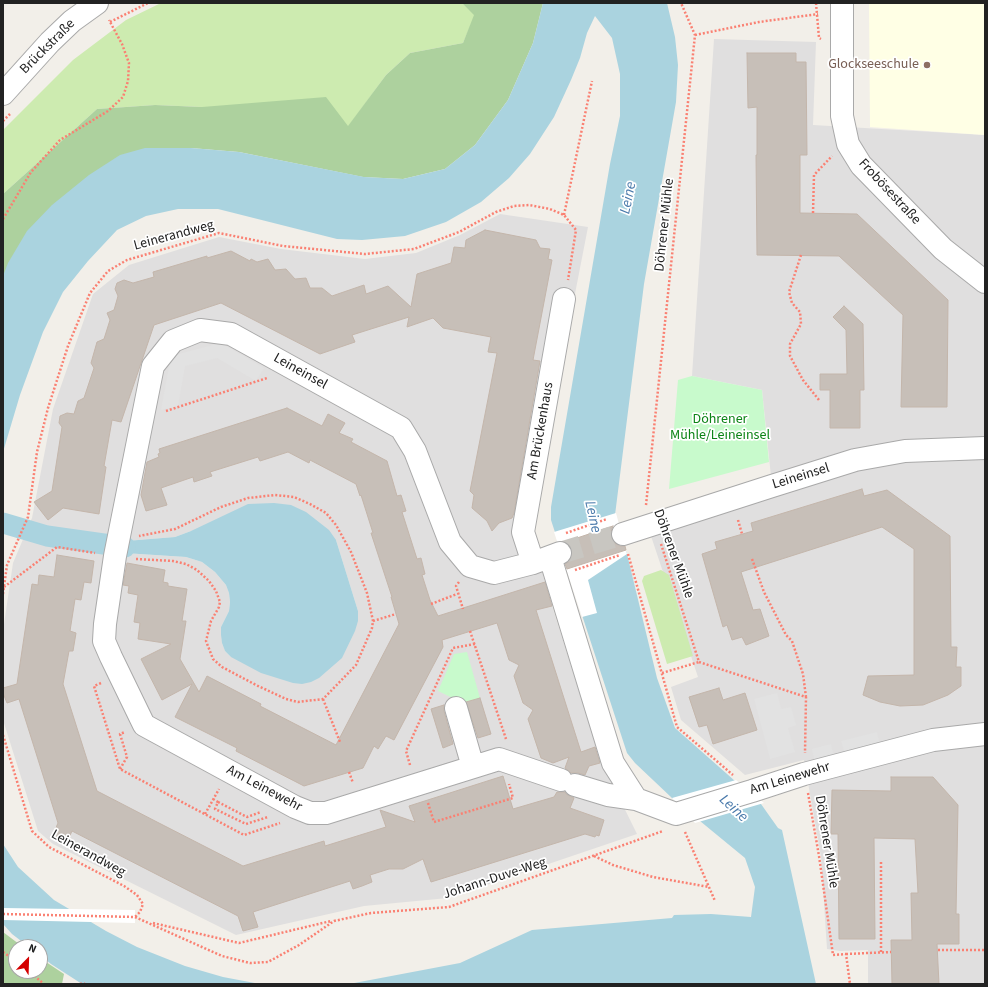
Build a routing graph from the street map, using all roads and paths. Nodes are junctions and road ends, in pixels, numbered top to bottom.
1 (97, 3) edge
2 (148, 3) edge
3 (681, 3) edge
4 (842, 3) edge
5 (818, 14) dead end
6 (695, 35) junction
7 (592, 81) dead end
8 (3, 94) edge
9 (832, 156) dead end
10 (813, 213) dead end
11 (564, 215) junction
12 (3, 219) edge
13 (801, 255) dead end
14 (977, 276) edge
15 (564, 299) joint
16 (295, 369) junction
17 (819, 400) dead end
18 (142, 418) junction
19 (985, 448) edge
20 (738, 520) dead end
21 (651, 525) junction
22 (742, 534) dead end
23 (620, 535) junction
24 (117, 546) junction
25 (551, 552) junction
26 (752, 559) dead end
27 (572, 571) dead end
28 (4, 588) junction
29 (3, 594) edge
30 (457, 594) dead end
31 (431, 604) dead end
32 (396, 614) dead end
33 (373, 621) junction
34 (470, 631) dead end
35 (475, 644) junction
36 (699, 662) junction
37 (662, 673) junction
38 (102, 682) dead end
39 (806, 697) junction
40 (323, 699) junction
41 (456, 708) dead end
42 (120, 734) dead end
43 (985, 734) edge
44 (3, 735) edge
45 (340, 742) dead end
46 (713, 758) dead end
47 (514, 764) junction
48 (472, 767) junction
49 (120, 769) junction
50 (229, 771) junction
51 (804, 774) junction
52 (419, 784) junction
53 (636, 798) junction
54 (213, 799) junction
55 (218, 802) junction
56 (274, 806) junction
57 (205, 814) junction
58 (676, 814) junction
59 (278, 818) dead end
60 (280, 823) junction
61 (287, 826) dead end
62 (594, 856) junction
63 (881, 862) dead end
64 (709, 887) junction
65 (715, 901) dead end
66 (3, 914) edge
67 (135, 917) junction
68 (334, 921) junction
69 (147, 922) junction
70 (938, 950) dead end
71 (985, 950) edge
72 (881, 952) junction
73 (891, 952) dead end
74 (846, 954) junction
75 (80, 984) edge
76 (85, 984) edge
77 (850, 984) edge

1 - 8 street, Brückstraße
2 - 12 path
3 - 6 path, Döhrener Mühle
4 - 14 street, Frobösestraße
5 - 6 path
6 - 21 path, Döhrener Mühle
7 - 11 path
9 - 10 path
11 - 15 path
11 - 28 path, Leinerandweg
13 - 17 path
15 - 25 street, Am Brückenhaus
16 - 18 path
16 - 18 street, Leineinsel
16 - 25 street, Leineinsel
18 - 24 street, Leineinsel
19 - 21 street, Leineinsel
20 - 22 path
21 - 23 street, Leineinsel
21 - 36 path, Döhrener Mühle
23 - 25 path
23 - 27 path
23 - 37 path
24 - 28 path
24 - 33 path
24 - 40 path
24 - 50 street, Am Leinewehr
25 - 53 street, Am Brückenhaus
26 - 39 path, Döhrener Mühle
28 - 29 path, Leinerandweg
30 - 31 path
32 - 33 path
33 - 40 path
34 - 35 path
35 - 47 path
35 - 52 path
36 - 37 path
36 - 39 path
37 - 46 path
38 - 49 path
39 - 51 path, Döhrener Mühle
40 - 45 path
41 - 48 street
42 - 49 path
43 - 51 street, Am Leinewehr
44 - 67 path, Leinerandweg
47 - 48 street, Am Leinewehr
47 - 52 path
47 - 53 street, Am Leinewehr
48 - 52 street, Am Leinewehr
49 - 57 path
50 - 54 path
50 - 56 street, Am Leinewehr
51 - 58 street, Am Leinewehr
51 - 74 path, Döhrener Mühle
52 - 56 street, Am Leinewehr
53 - 58 street, Am Leinewehr
54 - 55 path
54 - 57 path
55 - 56 path
55 - 56 path
57 - 60 path
58 - 62 path, Johann-Duve-Weg
58 - 64 path
59 - 60 path
60 - 61 path
62 - 64 path
62 - 68 path, Johann-Duve-Weg
63 - 72 path
64 - 65 path
66 - 67 path
67 - 69 path, Johann-Duve-Weg
68 - 69 path
68 - 69 path, Johann-Duve-Weg
70 - 71 path
72 - 73 path
72 - 74 path
74 - 77 path
75 - 76 path

